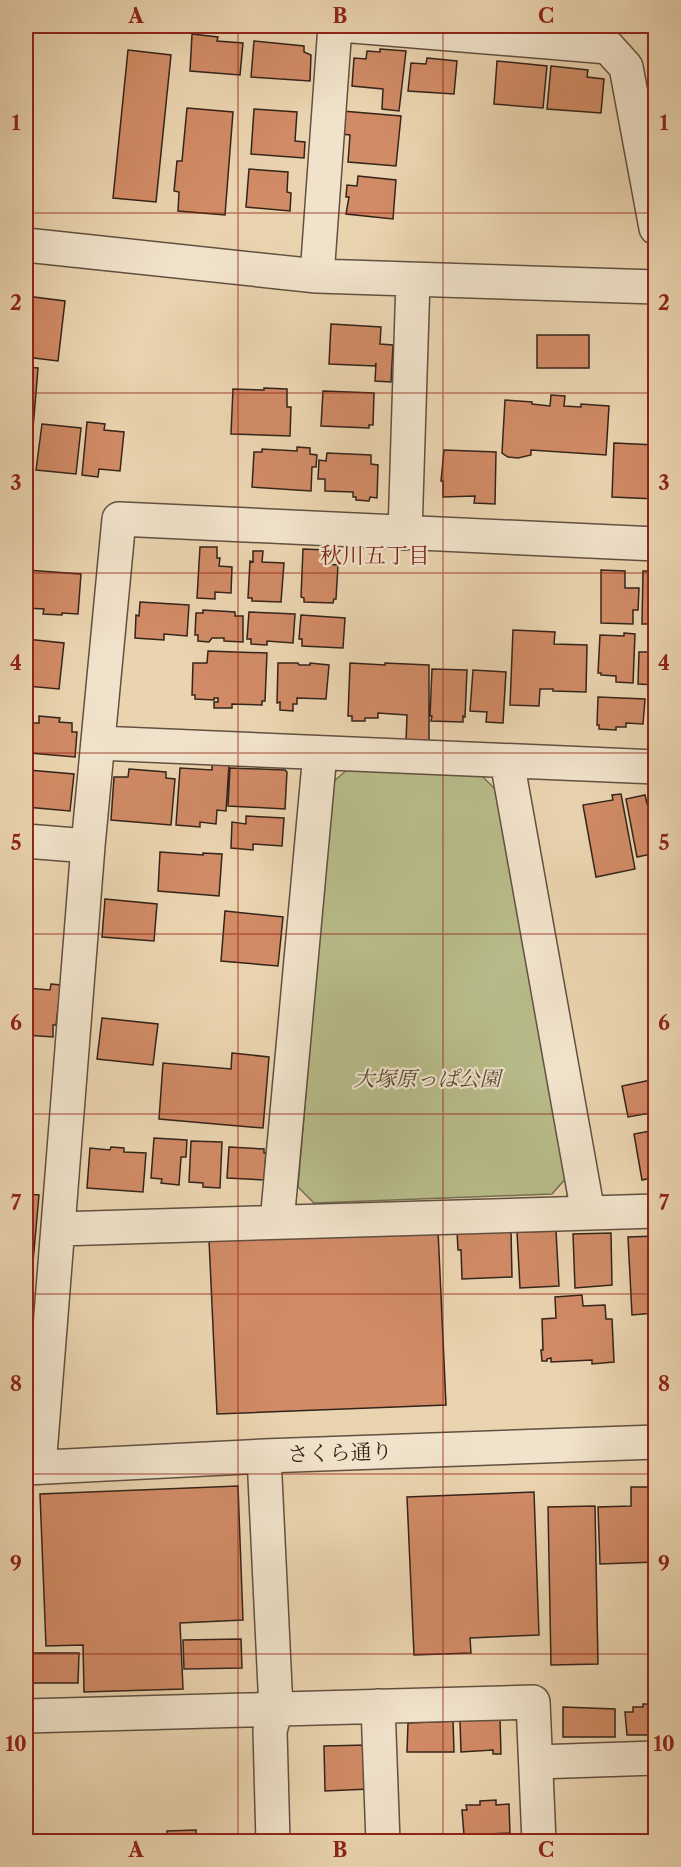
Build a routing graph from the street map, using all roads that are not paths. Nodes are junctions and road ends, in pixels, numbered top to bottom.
1 (335, 26) edge
2 (353, 26) edge
3 (656, 228) edge
4 (26, 245) edge
5 (317, 276) junction
6 (413, 280) junction
7 (656, 287) edge
8 (405, 533) junction
9 (656, 544) edge
10 (98, 743) junction
11 (320, 753) junction
12 (507, 761) junction
13 (656, 767) edge
14 (26, 841) edge
15 (88, 846) junction
16 (656, 1210) edge
17 (588, 1213) junction
18 (277, 1222) junction
19 (58, 1229) junction
20 (656, 1442) edge
21 (264, 1456) junction
22 (32, 1467) edge
23 (378, 1706) junction
24 (276, 1709) junction
25 (26, 1716) edge
26 (656, 1758) edge
27 (536, 1762) junction
28 (273, 1842) edge
29 (383, 1842) edge
30 (539, 1842) edge

1 - 5 street
2 - 3 street
4 - 5 street
5 - 6 street
6 - 7 street
6 - 8 street
8 - 9 street
8 - 10 street
10 - 11 street
10 - 15 street
11 - 12 street
11 - 18 street
12 - 13 street
12 - 17 street
14 - 15 street
15 - 19 street
16 - 17 street
17 - 18 street
18 - 19 street
19 - 22 street
20 - 21 street, さくら通り
21 - 22 street, さくら通り
21 - 24 street
23 - 24 street
23 - 27 street
23 - 29 street
24 - 25 street
24 - 28 street
26 - 27 street
27 - 30 street

